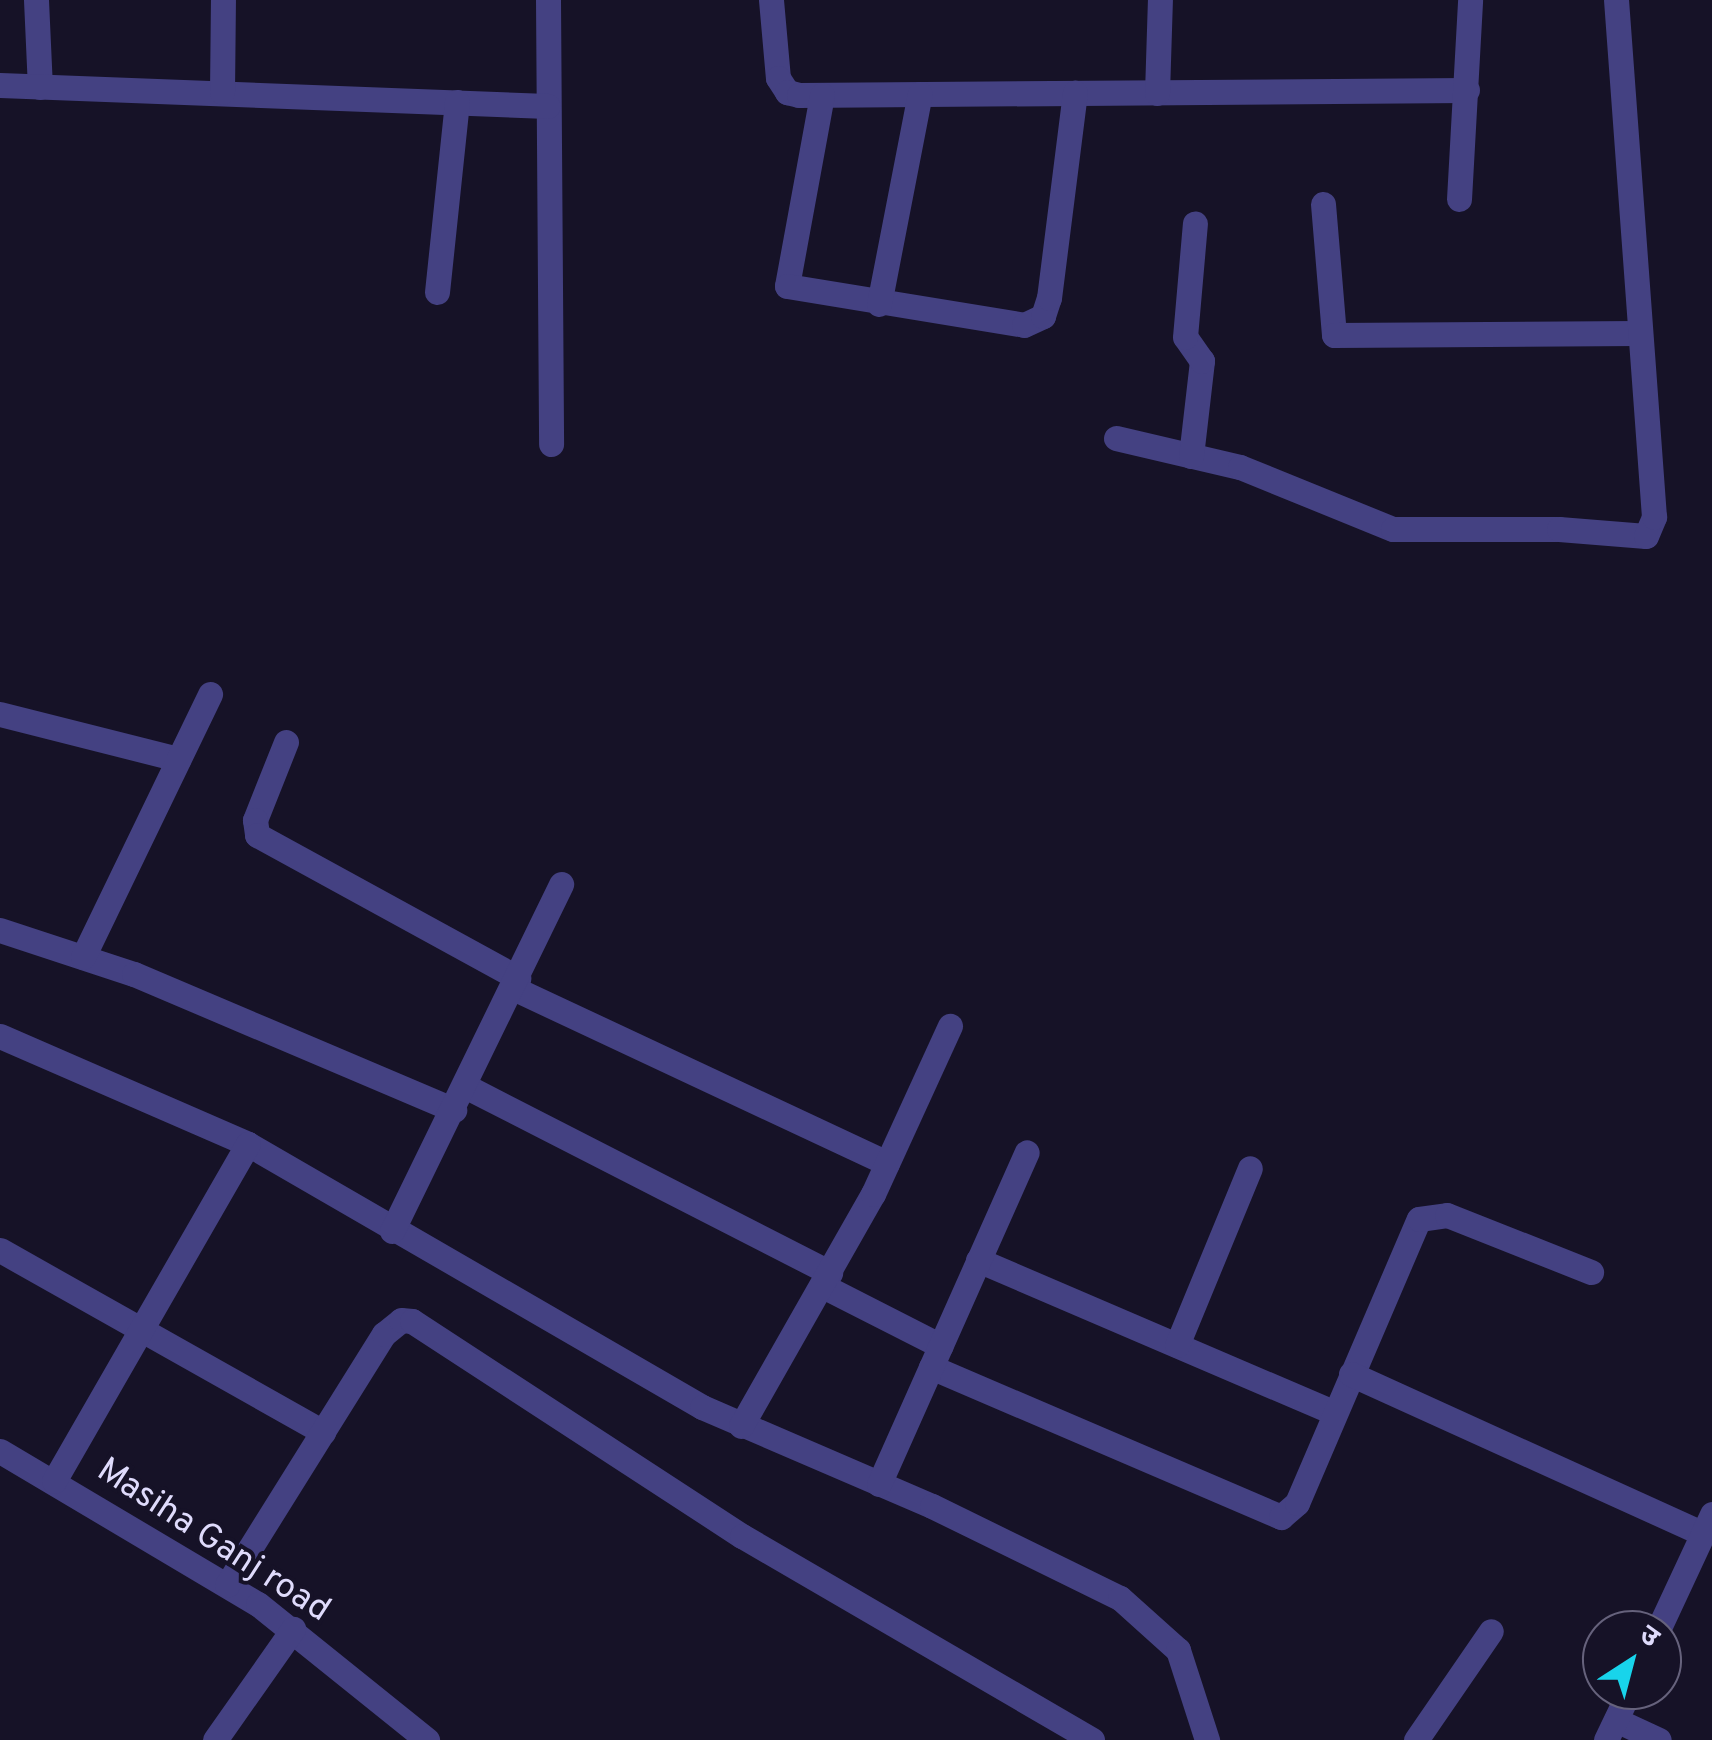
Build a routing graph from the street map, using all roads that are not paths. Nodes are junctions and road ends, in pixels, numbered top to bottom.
1 (36, 0) edge
2 (223, 0) edge
3 (548, 0) edge
4 (772, 0) edge
5 (1160, 0) edge
6 (1470, 0) edge
7 (1616, 0) edge
8 (0, 86) edge
9 (40, 87) junction
10 (1468, 90) junction
11 (222, 92) junction
12 (1157, 92) junction
13 (1076, 93) junction
14 (920, 94) junction
15 (822, 95) junction
16 (457, 102) junction
17 (548, 106) junction
18 (1459, 200) dead end
19 (1323, 204) dead end
20 (1194, 223) dead end
21 (437, 292) dead end
22 (879, 304) junction
23 (1638, 332) junction
24 (1116, 438) dead end
25 (551, 444) dead end
26 (1191, 456) junction
27 (210, 694) dead end
28 (0, 714) edge
29 (286, 742) dead end
30 (178, 759) junction
31 (561, 884) dead end
32 (0, 930) edge
33 (83, 957) junction
34 (515, 983) junction
35 (950, 1026) dead end
36 (0, 1036) edge
37 (461, 1098) junction
38 (248, 1144) junction
39 (1026, 1152) dead end
40 (887, 1163) junction
41 (1250, 1168) dead end
42 (392, 1231) junction
43 (0, 1250) edge
44 (978, 1260) junction
45 (1591, 1272) dead end
46 (827, 1280) junction
47 (142, 1329) junction
48 (1177, 1345) junction
49 (936, 1356) junction
50 (1351, 1374) junction
51 (1334, 1413) junction
52 (741, 1426) junction
53 (323, 1432) junction
54 (0, 1451) edge
55 (54, 1481) junction
56 (879, 1484) junction
57 (1707, 1524) edge
58 (227, 1585) junction
59 (1667, 1610) edge
60 (293, 1629) junction
61 (1491, 1631) dead end
62 (1611, 1730) edge
63 (215, 1740) edge
64 (427, 1740) edge
65 (1092, 1740) edge
66 (1206, 1740) edge
67 (1416, 1740) edge
68 (1659, 1740) edge

1 - 9 street
2 - 11 street
3 - 17 street
4 - 15 street
5 - 12 street
6 - 10 street
7 - 23 street
8 - 9 street
9 - 11 street
10 - 12 street
10 - 18 street
11 - 16 street
12 - 13 street
13 - 14 street
13 - 22 street
14 - 15 street
14 - 22 street
15 - 22 street
16 - 17 street
16 - 21 street
17 - 25 street
19 - 23 street
20 - 26 street
23 - 26 street
24 - 26 street
27 - 30 street
28 - 30 street
29 - 34 street
30 - 33 street
31 - 34 street
32 - 33 street
33 - 37 street
34 - 37 street
34 - 40 street
35 - 40 street
36 - 38 street
37 - 42 street
37 - 46 street
38 - 42 street
38 - 47 street
39 - 44 street
40 - 46 street
41 - 48 street
42 - 52 street
43 - 47 street
44 - 48 street
44 - 49 street
45 - 50 street
46 - 49 street
46 - 52 street
47 - 53 street
47 - 55 street
48 - 51 street
49 - 51 street
49 - 56 street
50 - 51 street
50 - 57 street
52 - 56 street
53 - 58 street
53 - 65 street
54 - 55 street, Masiha Ganj road
55 - 58 street, Masiha Ganj road
56 - 66 street
57 - 59 street
58 - 60 street, Masiha Ganj road
60 - 63 street
60 - 64 street, Masiha Ganj road
61 - 67 street
62 - 68 street

